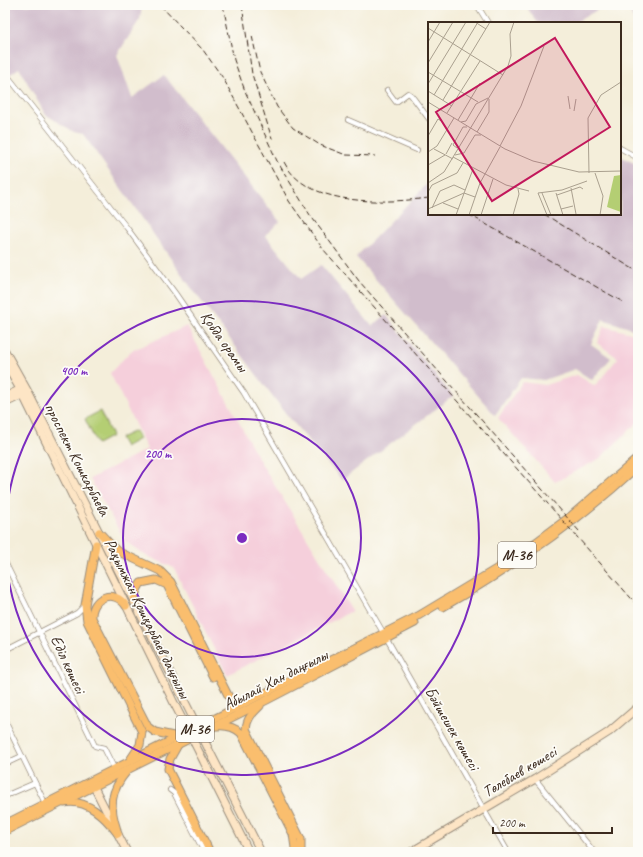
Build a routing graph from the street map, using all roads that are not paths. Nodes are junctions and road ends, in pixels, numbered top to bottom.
1 (477, 5) edge
2 (487, 22) edge
3 (10, 79) dead end
4 (387, 90) dead end
5 (428, 118) edge
6 (348, 120) dead end
7 (621, 149) edge
8 (417, 150) dead end
9 (638, 158) edge
10 (5, 351) edge
11 (5, 363) edge
12 (24, 391) junction
13 (5, 397) edge
14 (5, 403) edge
15 (638, 458) edge
16 (638, 466) edge
17 (99, 532) junction
18 (96, 544) junction
19 (5, 562) edge
20 (125, 582) joint
21 (134, 600) junction
22 (85, 605) junction
23 (126, 606) junction
24 (40, 632) junction
25 (386, 636) junction
26 (5, 650) edge
27 (266, 700) junction
28 (638, 707) edge
29 (233, 710) junction
30 (5, 721) edge
31 (209, 728) junction
32 (179, 740) junction
33 (22, 756) junction
34 (5, 764) edge
35 (129, 766) junction
36 (115, 770) junction
37 (535, 779) junction
38 (35, 783) junction
39 (92, 784) junction
40 (170, 790) dead end
41 (5, 796) edge
42 (45, 803) junction
43 (57, 805) junction
44 (484, 808) junction
45 (5, 824) edge
46 (5, 831) edge
47 (118, 834) junction
48 (416, 851) edge
49 (127, 852) edge
50 (204, 852) edge
51 (210, 852) edge
52 (249, 852) edge
53 (261, 852) edge
54 (294, 852) edge
55 (301, 852) edge
56 (508, 852) edge
57 (594, 852) edge

1 - 2 street
3 - 25 street, Қобда орамы
4 - 5 street
6 - 8 street
7 - 9 street
10 - 12 main road, Рақымжан Қошқарбаев даңғылы
11 - 12 main road, Рақымжан Қошқарбаев даңғылы
12 - 13 main road
12 - 14 main road
12 - 17 main road, проспект Кошкарбаева
12 - 18 main road, Рақымжан Қошқарбаев даңғылы
15 - 25 main road, M-36
16 - 25 main road, M-36
17 - 20 main road, проспект Кошкарбаева
17 - 29 main road
18 - 22 main road
18 - 23 main road, Рақымжан Қошқарбаев даңғылы
19 - 24 street, Еділ көшесі
20 - 21 main road, Рақымжан Қошқарбаев даңғылы
21 - 29 main road
21 - 53 main road, Рақымжан Қошқарбаев даңғылы, bridge
22 - 24 street
22 - 35 main road
23 - 32 main road
23 - 52 main road, Рақымжан Қошқарбаев даңғылы, bridge
24 - 26 street
24 - 36 street, Еділ көшесі
25 - 27 main road, Абылай Хан даңғылы / M-36
25 - 29 main road, Абылай Хан даңғылы / M-36
25 - 44 street, Бәйшешек көшесі
27 - 31 main road, Абылай Хан даңғылы / M-36
27 - 55 main road
28 - 37 main road, Төлебаев көшесі
29 - 32 main road, Абылай Хан даңғылы / M-36
30 - 33 street
31 - 32 main road, Абылай Хан даңғылы / M-36
31 - 54 main road
32 - 35 main road, Абылай Хан даңғылы / M-36
32 - 51 main road
33 - 34 street
33 - 38 street
35 - 36 main road, Абылай Хан даңғылы / M-36
35 - 39 main road, Абылай Хан даңғылы / M-36
35 - 47 main road
36 - 39 main road, Абылай Хан даңғылы / M-36
37 - 44 main road, Төлебаев көшесі
37 - 57 street
38 - 41 street
38 - 42 street
39 - 42 main road, Абылай Хан даңғылы / M-36
39 - 43 main road, Абылай Хан даңғылы / M-36
39 - 47 main road
40 - 50 street
42 - 45 main road, Абылай Хан даңғылы / M-36
43 - 46 main road, Абылай Хан даңғылы / M-36
43 - 47 main road
44 - 48 main road, Төлебаев көшесі
44 - 56 street, Бәйшешек көшесі
47 - 49 main road

